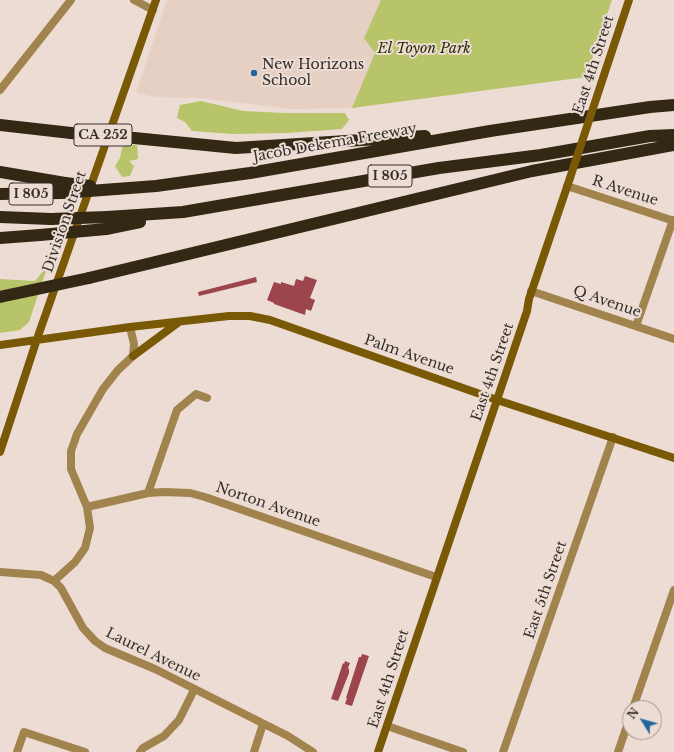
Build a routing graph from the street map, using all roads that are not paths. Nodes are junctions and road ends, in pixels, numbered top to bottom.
1 (71, 0) edge
2 (134, 0) edge
3 (156, 0) edge
4 (629, 0) edge
5 (152, 10) junction
6 (0, 90) edge
7 (674, 104) edge
8 (0, 125) edge
9 (490, 131) junction
10 (674, 135) edge
11 (674, 145) edge
12 (0, 172) edge
13 (569, 182) junction
14 (63, 188) junction
15 (0, 194) edge
16 (0, 217) edge
17 (673, 220) edge
18 (106, 223) junction
19 (0, 238) edge
20 (531, 291) junction
21 (0, 297) edge
22 (180, 321) junction
23 (636, 326) junction
24 (130, 327) junction
25 (38, 339) junction
26 (674, 339) edge
27 (0, 345) edge
28 (133, 356) junction
29 (207, 398) dead end
30 (497, 400) junction
31 (3, 434) edge
32 (613, 437) junction
33 (0, 452) edge
34 (674, 458) edge
35 (148, 493) junction
36 (87, 507) junction
37 (0, 572) edge
38 (436, 576) junction
39 (54, 581) junction
40 (674, 590) edge
41 (194, 690) junction
42 (636, 700) edge
43 (264, 724) junction
44 (387, 726) junction
45 (622, 740) edge
46 (17, 752) edge
47 (85, 752) edge
48 (140, 752) edge
49 (254, 752) edge
50 (314, 752) edge
51 (378, 752) edge
52 (463, 752) edge
53 (503, 752) edge
54 (618, 752) edge

1 - 6 street
2 - 5 street
3 - 5 street, Division Street
4 - 13 street, East 4th Street, bridge
5 - 25 street, Division Street
7 - 9 highway, Jacob Dekema Freeway / I 805
8 - 9 highway, CA 252, bridge
9 - 14 highway, Jacob Dekema Freeway / I 805, bridge
10 - 18 highway, I 805
11 - 21 highway, bridge
12 - 14 highway
13 - 17 street, R Avenue
13 - 20 street, East 4th Street
14 - 15 highway, I 805
16 - 18 highway, I 805, bridge
17 - 23 street
18 - 19 highway, bridge
20 - 23 street, Q Avenue
20 - 30 street, East 4th Street
22 - 24 street, Palm Avenue
22 - 28 street
22 - 30 street, Palm Avenue
23 - 26 street, Q Avenue
24 - 25 street, Palm Avenue
24 - 28 street
25 - 27 street, Palm Avenue
25 - 31 street, Division Street
28 - 36 street
29 - 35 street
30 - 32 street, Palm Avenue
30 - 38 street, East 4th Street
31 - 33 street, Division Street
32 - 34 street, Palm Avenue
32 - 53 street, East 5th Street
35 - 36 street, Norton Avenue
35 - 38 street, Norton Avenue
36 - 39 street
37 - 39 street
38 - 44 street, East 4th Street
39 - 41 street, Laurel Avenue
40 - 42 street
41 - 43 street, Laurel Avenue
41 - 48 street
43 - 49 street
43 - 50 street, Laurel Avenue
44 - 51 street, East 4th Street
44 - 52 street
45 - 54 street
46 - 47 street

